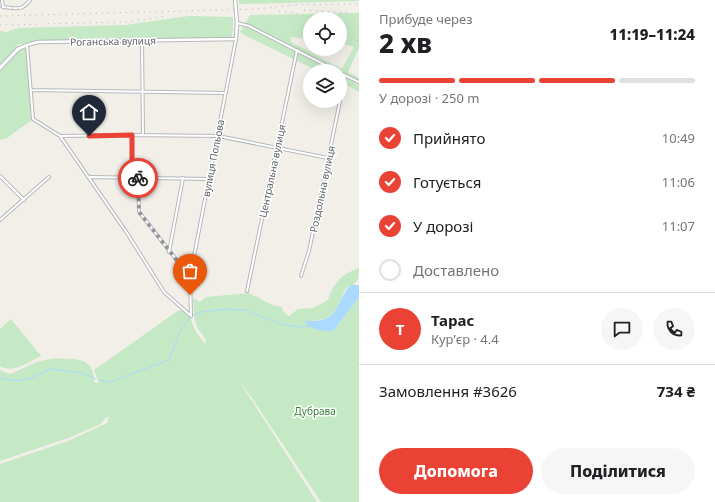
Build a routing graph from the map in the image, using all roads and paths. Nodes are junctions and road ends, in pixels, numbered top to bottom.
1 (2, 0) edge
2 (30, 0) edge
3 (235, 0) edge
4 (237, 23) junction
5 (236, 39) junction
6 (142, 41) junction
7 (27, 45) junction
8 (18, 50) joint
9 (297, 50) junction
10 (324, 64) edge
11 (0, 68) edge
12 (347, 76) edge
13 (359, 82) edge
14 (31, 90) junction
15 (142, 91) junction
16 (226, 93) junction
17 (338, 108) edge
18 (132, 135) junction
19 (143, 135) junction
20 (60, 136) junction
21 (218, 136) junction
22 (277, 149) junction
23 (328, 158) junction
24 (0, 176) edge
25 (49, 177) dead end
26 (90, 177) junction
27 (132, 178) junction
28 (138, 178) junction
29 (184, 178) junction
30 (208, 179) junction
31 (24, 200) junction
32 (0, 220) edge
33 (169, 252) junction
34 (301, 276) dead end
35 (190, 277) junction
36 (247, 291) dead end

1 - 2 street
3 - 4 street
4 - 5 street
4 - 9 street
5 - 6 street, Роганська вулиця
5 - 16 street, вулиця Польова
6 - 7 street, Роганська вулиця
6 - 15 street
7 - 8 street, Роганська вулиця
7 - 14 street
8 - 11 main road, Роганська вулиця
9 - 10 street
9 - 22 street, Центральна вулиця
12 - 13 street
14 - 15 street
14 - 20 street
15 - 16 street
15 - 19 street
16 - 21 street, вулиця Польова
17 - 23 street, Роздольна вулиця
18 - 19 street
18 - 20 street
18 - 27 street
19 - 21 street
20 - 26 street
21 - 22 street
21 - 30 street, вулиця Польова
22 - 23 street
22 - 36 street, Центральна вулиця
23 - 34 street, Роздольна вулиця
24 - 31 street
25 - 31 street
26 - 27 street
26 - 35 street, вулиця Польова
27 - 28 street
28 - 29 street
28 - 33 street
29 - 30 street
29 - 33 street
30 - 35 street, вулиця Польова
31 - 32 street
33 - 35 street

